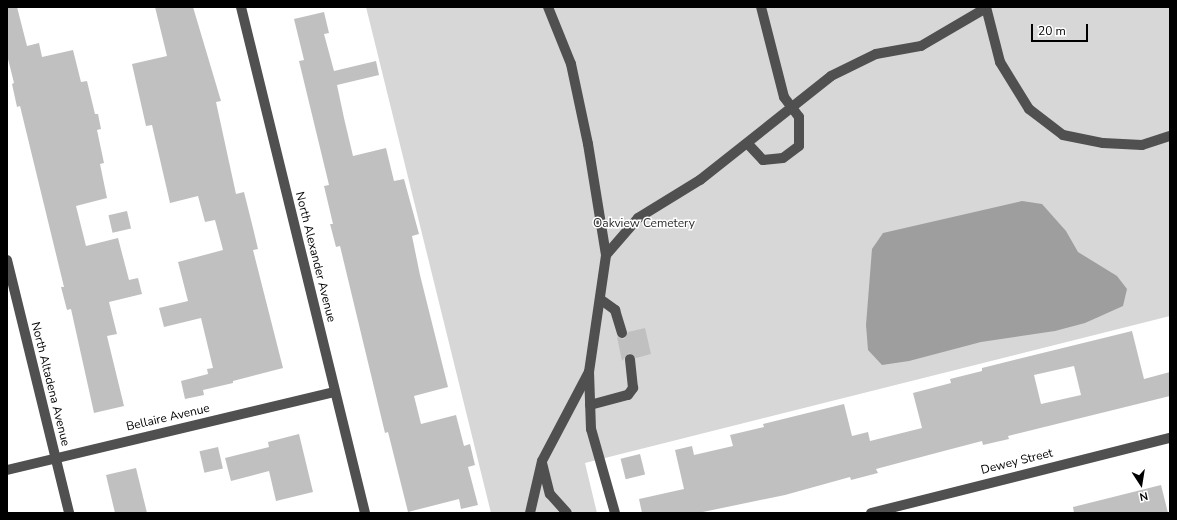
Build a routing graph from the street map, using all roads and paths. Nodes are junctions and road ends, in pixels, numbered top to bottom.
1 (241, 7) edge
2 (548, 7) edge
3 (761, 7) edge
4 (986, 8) edge
5 (792, 108) junction
6 (1170, 136) edge
7 (748, 144) junction
8 (606, 255) junction
9 (7, 260) edge
10 (600, 299) junction
11 (622, 333) dead end
12 (630, 359) dead end
13 (589, 372) junction
14 (335, 392) junction
15 (590, 405) junction
16 (1170, 438) edge
17 (56, 458) junction
18 (542, 461) junction
19 (7, 470) edge
20 (68, 513) edge
21 (365, 513) edge
22 (530, 513) edge
23 (567, 513) edge
24 (615, 513) edge
25 (871, 513) edge

1 - 14 street, North Alexander Avenue
2 - 8 street
3 - 5 street
4 - 5 street
4 - 6 street
5 - 7 street
5 - 7 street
7 - 8 street
8 - 10 street
9 - 17 street, North Altadena Avenue
10 - 11 street
10 - 13 street
12 - 15 street
13 - 15 street
13 - 18 street
14 - 17 street, Bellaire Avenue
14 - 21 street, North Alexander Avenue
15 - 24 street
16 - 25 street, Dewey Street
17 - 19 street, Bellaire Avenue
17 - 20 street, North Altadena Avenue
18 - 22 street
18 - 23 street

